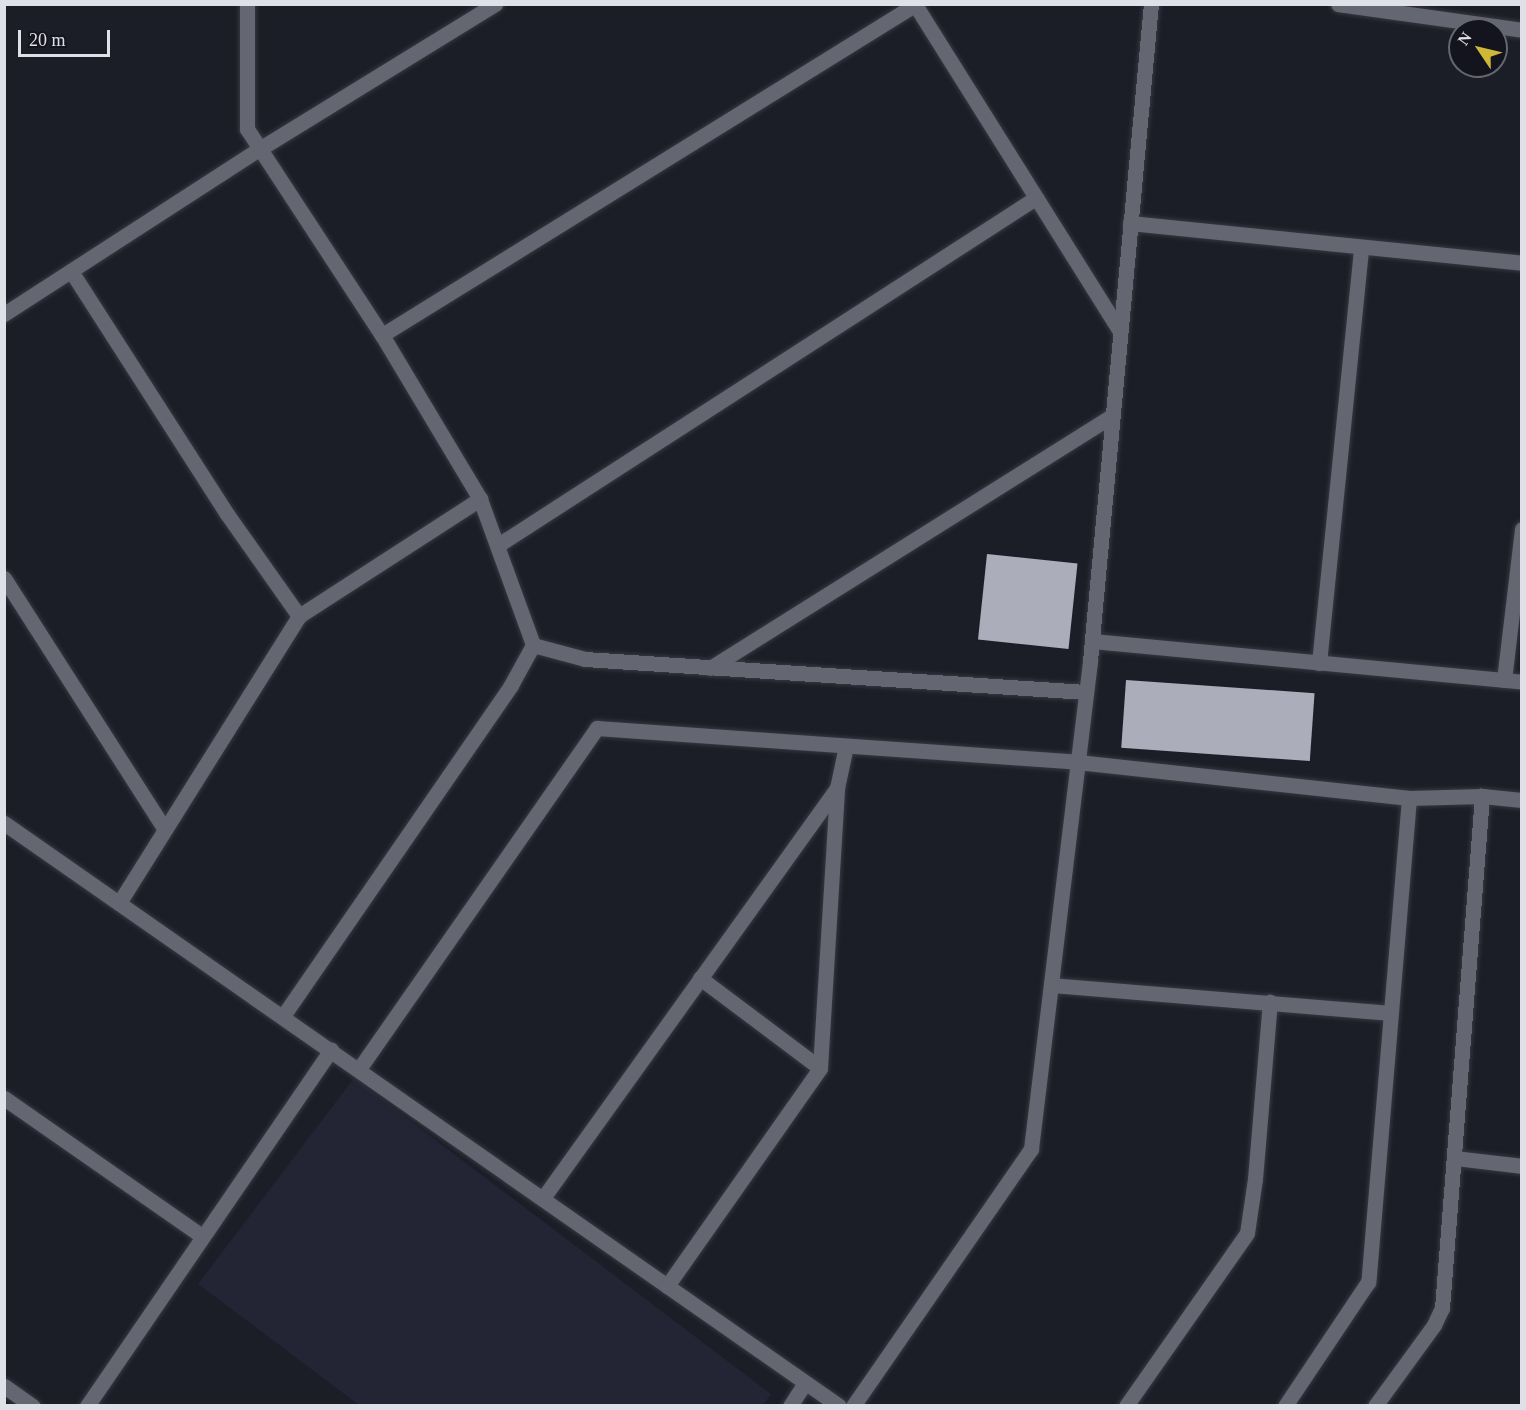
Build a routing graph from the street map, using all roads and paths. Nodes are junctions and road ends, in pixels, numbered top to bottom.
1 (247, 4) edge
2 (495, 4) edge
3 (1151, 4) edge
4 (1338, 4) edge
5 (916, 5) edge
6 (1521, 30) edge
7 (261, 148) junction
8 (1034, 199) junction
9 (1130, 223) junction
10 (1361, 247) junction
11 (1521, 263) edge
12 (71, 271) junction
13 (4, 314) edge
14 (1120, 331) junction
15 (382, 335) junction
16 (1112, 416) junction
17 (480, 499) junction
18 (1521, 529) edge
19 (498, 545) junction
20 (4, 578) edge
21 (299, 616) junction
22 (1092, 641) junction
23 (533, 645) junction
24 (1319, 663) junction
25 (710, 668) junction
26 (1504, 681) junction
27 (1521, 682) edge
28 (1086, 692) junction
29 (846, 746) junction
30 (1078, 762) junction
31 (837, 788) junction
32 (1482, 796) junction
33 (1409, 798) junction
34 (1521, 800) edge
35 (4, 823) edge
36 (164, 828) junction
37 (118, 903) junction
38 (700, 978) junction
39 (1051, 985) junction
40 (1270, 1002) junction
41 (1390, 1013) junction
42 (283, 1016) junction
43 (331, 1050) junction
44 (820, 1068) junction
45 (359, 1069) junction
46 (4, 1098) edge
47 (1455, 1158) junction
48 (1521, 1166) edge
49 (543, 1198) junction
50 (202, 1236) junction
51 (668, 1286) junction
52 (805, 1383) junction
53 (4, 1386) edge
54 (33, 1406) edge
55 (87, 1406) edge
56 (790, 1406) edge
57 (839, 1406) edge
58 (853, 1406) edge
59 (1126, 1406) edge
60 (1285, 1406) edge
61 (1375, 1406) edge

1 - 7 street
2 - 7 street
3 - 9 street
4 - 6 street
5 - 8 street
5 - 15 street
7 - 12 street
7 - 15 street
8 - 14 street
8 - 19 street
9 - 10 street
9 - 14 street
10 - 11 street
10 - 24 street
12 - 13 street
12 - 21 street
14 - 16 street
15 - 17 street
16 - 22 street
16 - 25 street
17 - 19 street
17 - 21 street
18 - 26 street
19 - 23 street
20 - 36 street
21 - 36 street
22 - 24 street
22 - 28 street
23 - 25 street
23 - 42 street
24 - 26 street
25 - 28 street
26 - 27 street
28 - 30 street
29 - 30 street
29 - 31 street
29 - 45 street
30 - 33 street
30 - 39 street
31 - 38 street
31 - 44 street
32 - 33 street
32 - 34 street
32 - 47 street
33 - 41 street
35 - 37 street
36 - 37 street
37 - 42 street
38 - 44 street
38 - 49 street
39 - 40 street
39 - 58 street
40 - 41 street
40 - 59 street
41 - 60 street
42 - 43 street
43 - 45 street
43 - 50 street
44 - 51 street
45 - 49 street
46 - 50 street
47 - 48 street
47 - 61 street
49 - 51 street
50 - 55 street
51 - 52 street
52 - 56 street
52 - 57 street
53 - 54 street

